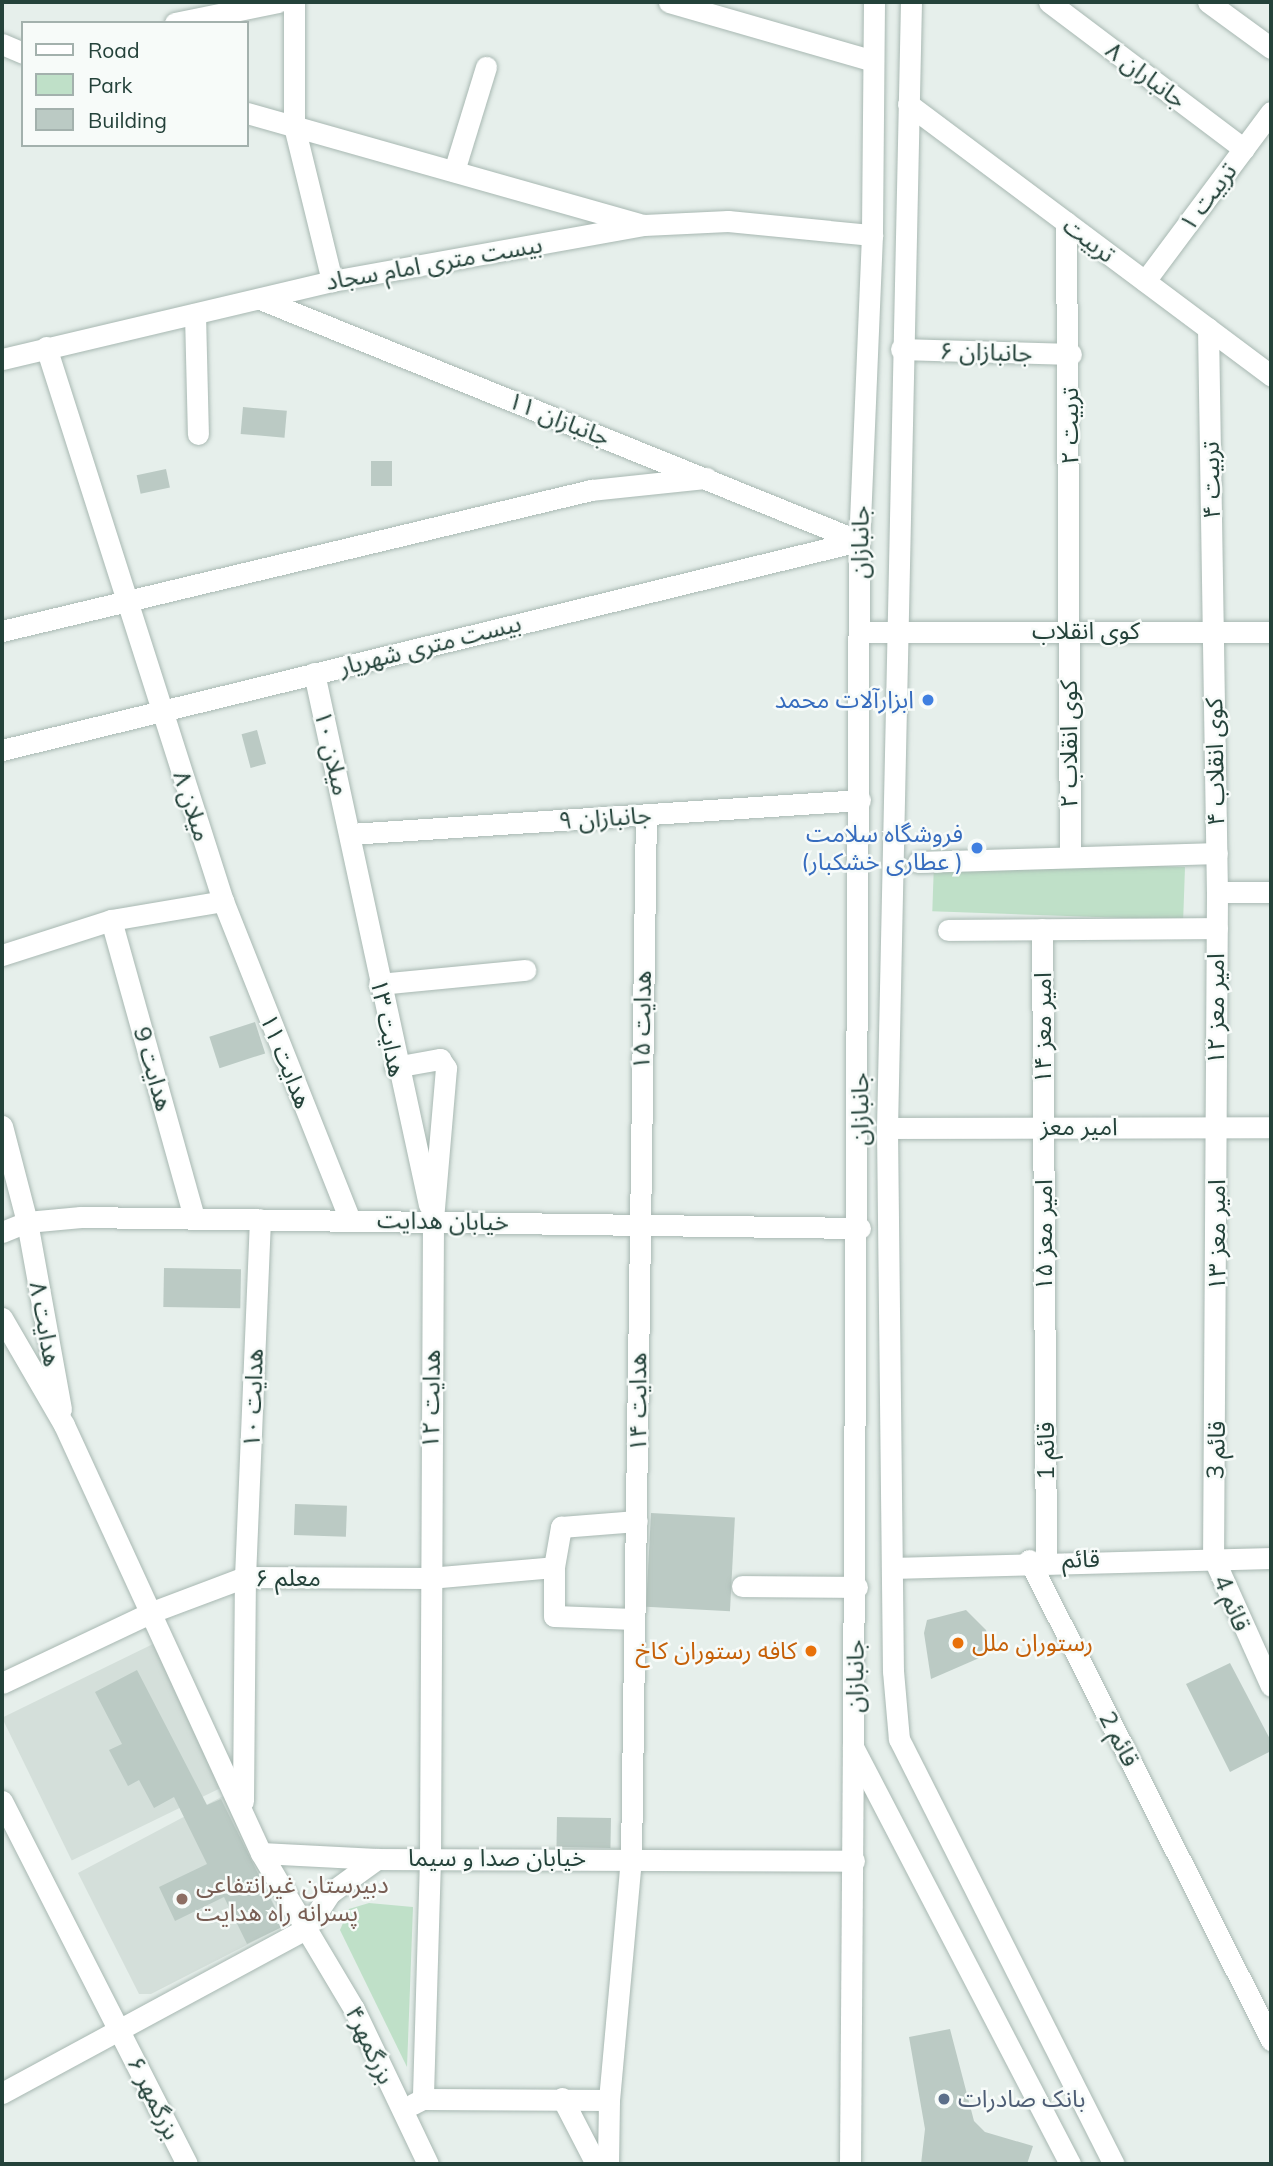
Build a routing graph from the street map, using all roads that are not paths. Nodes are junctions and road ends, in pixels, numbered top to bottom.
1 (278, 2) edge
2 (294, 2) edge
3 (669, 2) edge
4 (874, 2) edge
5 (911, 2) edge
6 (1049, 2) edge
7 (1208, 2) edge
8 (185, 21) edge
9 (2, 44) edge
10 (1271, 48) edge
11 (21, 52) edge
12 (21, 54) edge
13 (2, 61) edge
14 (873, 61) junction
15 (486, 67) dead end
16 (908, 104) junction
17 (1271, 112) edge
18 (248, 113) edge
19 (295, 126) junction
20 (1244, 149) junction
21 (454, 172) junction
22 (1066, 222) junction
23 (644, 225) junction
24 (872, 235) junction
25 (332, 281) junction
26 (1145, 281) junction
27 (260, 299) junction
28 (195, 314) junction
29 (1208, 328) junction
30 (46, 347) junction
31 (901, 349) junction
32 (1071, 354) junction
33 (2, 359) edge
34 (1271, 376) edge
35 (198, 433) dead end
36 (706, 478) junction
37 (859, 541) junction
38 (127, 601) junction
39 (901, 630) junction
40 (2, 631) edge
41 (1068, 631) junction
42 (1213, 631) junction
43 (859, 632) junction
44 (1271, 632) edge
45 (314, 673) junction
46 (162, 711) junction
47 (2, 750) edge
48 (860, 800) junction
49 (646, 816) junction
50 (350, 834) junction
51 (1217, 853) junction
52 (1070, 857) junction
53 (918, 862) dead end
54 (1217, 892) junction
55 (1271, 892) edge
56 (223, 901) junction
57 (111, 920) junction
58 (1217, 928) junction
59 (1042, 929) junction
60 (948, 930) dead end
61 (2, 955) edge
62 (525, 971) dead end
63 (379, 984) junction
64 (394, 1067) junction
65 (2, 1126) edge
66 (1043, 1127) junction
67 (1216, 1127) junction
68 (1271, 1127) edge
69 (887, 1128) junction
70 (194, 1218) junction
71 (260, 1219) junction
72 (350, 1220) junction
73 (433, 1221) junction
74 (27, 1222) junction
75 (639, 1224) junction
76 (860, 1227) junction
77 (2, 1232) edge
78 (2, 1318) edge
79 (1045, 1343) joint
80 (1217, 1343) joint
81 (64, 1425) junction
82 (637, 1521) junction
83 (1213, 1557) junction
84 (1271, 1558) edge
85 (1038, 1560) junction
86 (554, 1567) junction
87 (892, 1568) junction
88 (245, 1577) junction
89 (429, 1578) junction
90 (742, 1586) dead end
91 (858, 1587) junction
92 (152, 1612) junction
93 (634, 1619) junction
94 (2, 1684) edge
95 (1271, 1686) edge
96 (853, 1748) junction
97 (2, 1801) edge
98 (243, 1807) junction
99 (261, 1853) junction
100 (631, 1858) junction
101 (377, 1859) junction
102 (430, 1859) junction
103 (854, 1861) junction
104 (307, 1928) junction
105 (121, 2031) junction
106 (1271, 2040) edge
107 (2, 2093) edge
108 (562, 2098) junction
109 (423, 2099) junction
110 (609, 2100) junction
111 (400, 2111) junction
112 (187, 2164) edge
113 (428, 2164) edge
114 (596, 2164) edge
115 (608, 2164) edge
116 (850, 2164) edge
117 (1070, 2164) edge
118 (1114, 2164) edge

1 - 8 street
2 - 19 street
3 - 14 street
4 - 14 street, جانبازان
5 - 16 street, جانبازان
6 - 20 street, جانباران ۸
7 - 10 street
9 - 11 street
12 - 13 street
14 - 24 street, جانبازان
15 - 21 street
16 - 22 street, تربیت
16 - 31 street, جانبازان
17 - 20 street, تربیت ۱
18 - 19 street
19 - 21 street
19 - 25 street
20 - 26 street, تربیت ۱
21 - 23 street
22 - 26 street, تربیت
22 - 32 street, تربیت ۲
23 - 24 street, بیست متری امام سجاد
23 - 25 street, بیست متری امام سجاد
24 - 37 street, جانبازان
25 - 27 street, بیست متری امام سجاد
26 - 29 street, تربیت
27 - 28 street, بیست متری امام سجاد
27 - 36 street, جانبازان ۱۱
28 - 30 street, بیست متری امام سجاد
28 - 35 street
29 - 34 street, تربیت
29 - 42 street, تربیت ۴
30 - 33 street, بیست متری امام سجاد
30 - 38 street, میلان ۸
31 - 32 street, جانبازان ۶
31 - 39 street, جانبازان
32 - 41 street, تربیت ۲
36 - 37 street, جانبازان ۱۱
36 - 38 street
37 - 43 street, جانبازان
37 - 45 street, بیست متری شهریار
38 - 40 street
38 - 46 street, میلان ۸
39 - 41 street, کوی انقلاب
39 - 43 street, کوی انقلاب
39 - 69 street, جانبازان
41 - 42 street, کوی انقلاب
41 - 52 street, کوی انقلاب ۲
42 - 44 street, کوی انقلاب
42 - 51 street, کوی انقلاب ۴
43 - 48 street, جانبازان
45 - 46 street, بیست متری شهریار
45 - 50 street, میلان ۱۰
46 - 47 street, بیست متری شهریار
46 - 56 street, میلان ۸
48 - 49 street, جانبازان ۹
48 - 76 street, جانبازان
49 - 50 street, جانبازان ۹
49 - 75 street, هدایت ۱۵
50 - 63 street, هدایت ۱۳
51 - 52 street
51 - 54 street, کوی انقلاب ۴
52 - 53 street
54 - 55 street
54 - 58 street, امیر معز ۱۲
56 - 57 street
56 - 72 street, هدایت ۱۱
57 - 61 street
57 - 70 street, هدایت 9
58 - 59 street
58 - 67 street, امیر معز ۱۲
59 - 60 street
59 - 66 street, امیر معز ۱۴
62 - 63 street
63 - 64 street, هدایت ۱۳
64 - 73 street, هدایت ۱۳
64 - 73 street
65 - 74 street, هدایت ۸
66 - 67 street, امیر معز
66 - 69 street, امیر معز
66 - 79 street, امیر معز ۱۵
67 - 68 street, امیر معز
67 - 80 street, امیر معز ۱۳
69 - 87 street, جانبازان
70 - 71 street, خیابان هدایت
70 - 74 street, خیابان هدایت
71 - 72 street, خیابان هدایت
71 - 88 street, هدایت ۱۰
72 - 73 street, خیابان هدایت
73 - 75 street, خیابان هدایت
73 - 89 street, هدایت ۱۲
74 - 77 street, خیابان هدایت
74 - 81 street, هدایت ۸
75 - 76 street, خیابان هدایت
75 - 82 street, هدایت ۱۴
76 - 91 street, جانبازان
78 - 81 street
79 - 85 street, قائم 1
80 - 83 street, قائم 3
81 - 92 street, بزرگمهر۴
82 - 86 street
82 - 93 street, هدایت ۱۴
83 - 84 street, قائم
83 - 85 street, قائم
83 - 95 street, قائم 4
85 - 87 street, قائم
85 - 106 street, قائم 2
86 - 89 street, معلم ۶
86 - 93 street
87 - 118 street, جانبازان
88 - 89 street, معلم ۶
88 - 92 street, معلم ۶
88 - 98 street, هدایت ۱۰
89 - 102 street, هدایت ۱۲
90 - 91 street
91 - 96 street, جانبازان
92 - 94 street, معلم ۶
92 - 98 street, بزرگمهر۴
93 - 100 street, هدایت ۱۴
96 - 103 street
96 - 117 street, جانبازان
97 - 105 street, بزرگمهر ۶
98 - 99 street, بزرگمهر۴
99 - 101 street
99 - 104 street, بزرگمهر۴
100 - 102 street, خیابان صدا و سیما
100 - 103 street, خیابان صدا و سیما
100 - 110 street, هدایت ۱۴
101 - 102 street, خیابان صدا و سیما
101 - 104 street, خیابان صدا و سیما
102 - 109 street, هدایت ۱۲
103 - 116 street
104 - 105 street, خیابان صدا و سیما
104 - 111 street, بزرگمهر۴
105 - 107 street, خیابان صدا و سیما
105 - 112 street, بزرگمهر ۶
108 - 109 street
108 - 110 street
108 - 114 street
109 - 111 street
110 - 115 street, هدایت ۱۴
111 - 113 street, بزرگمهر۴

